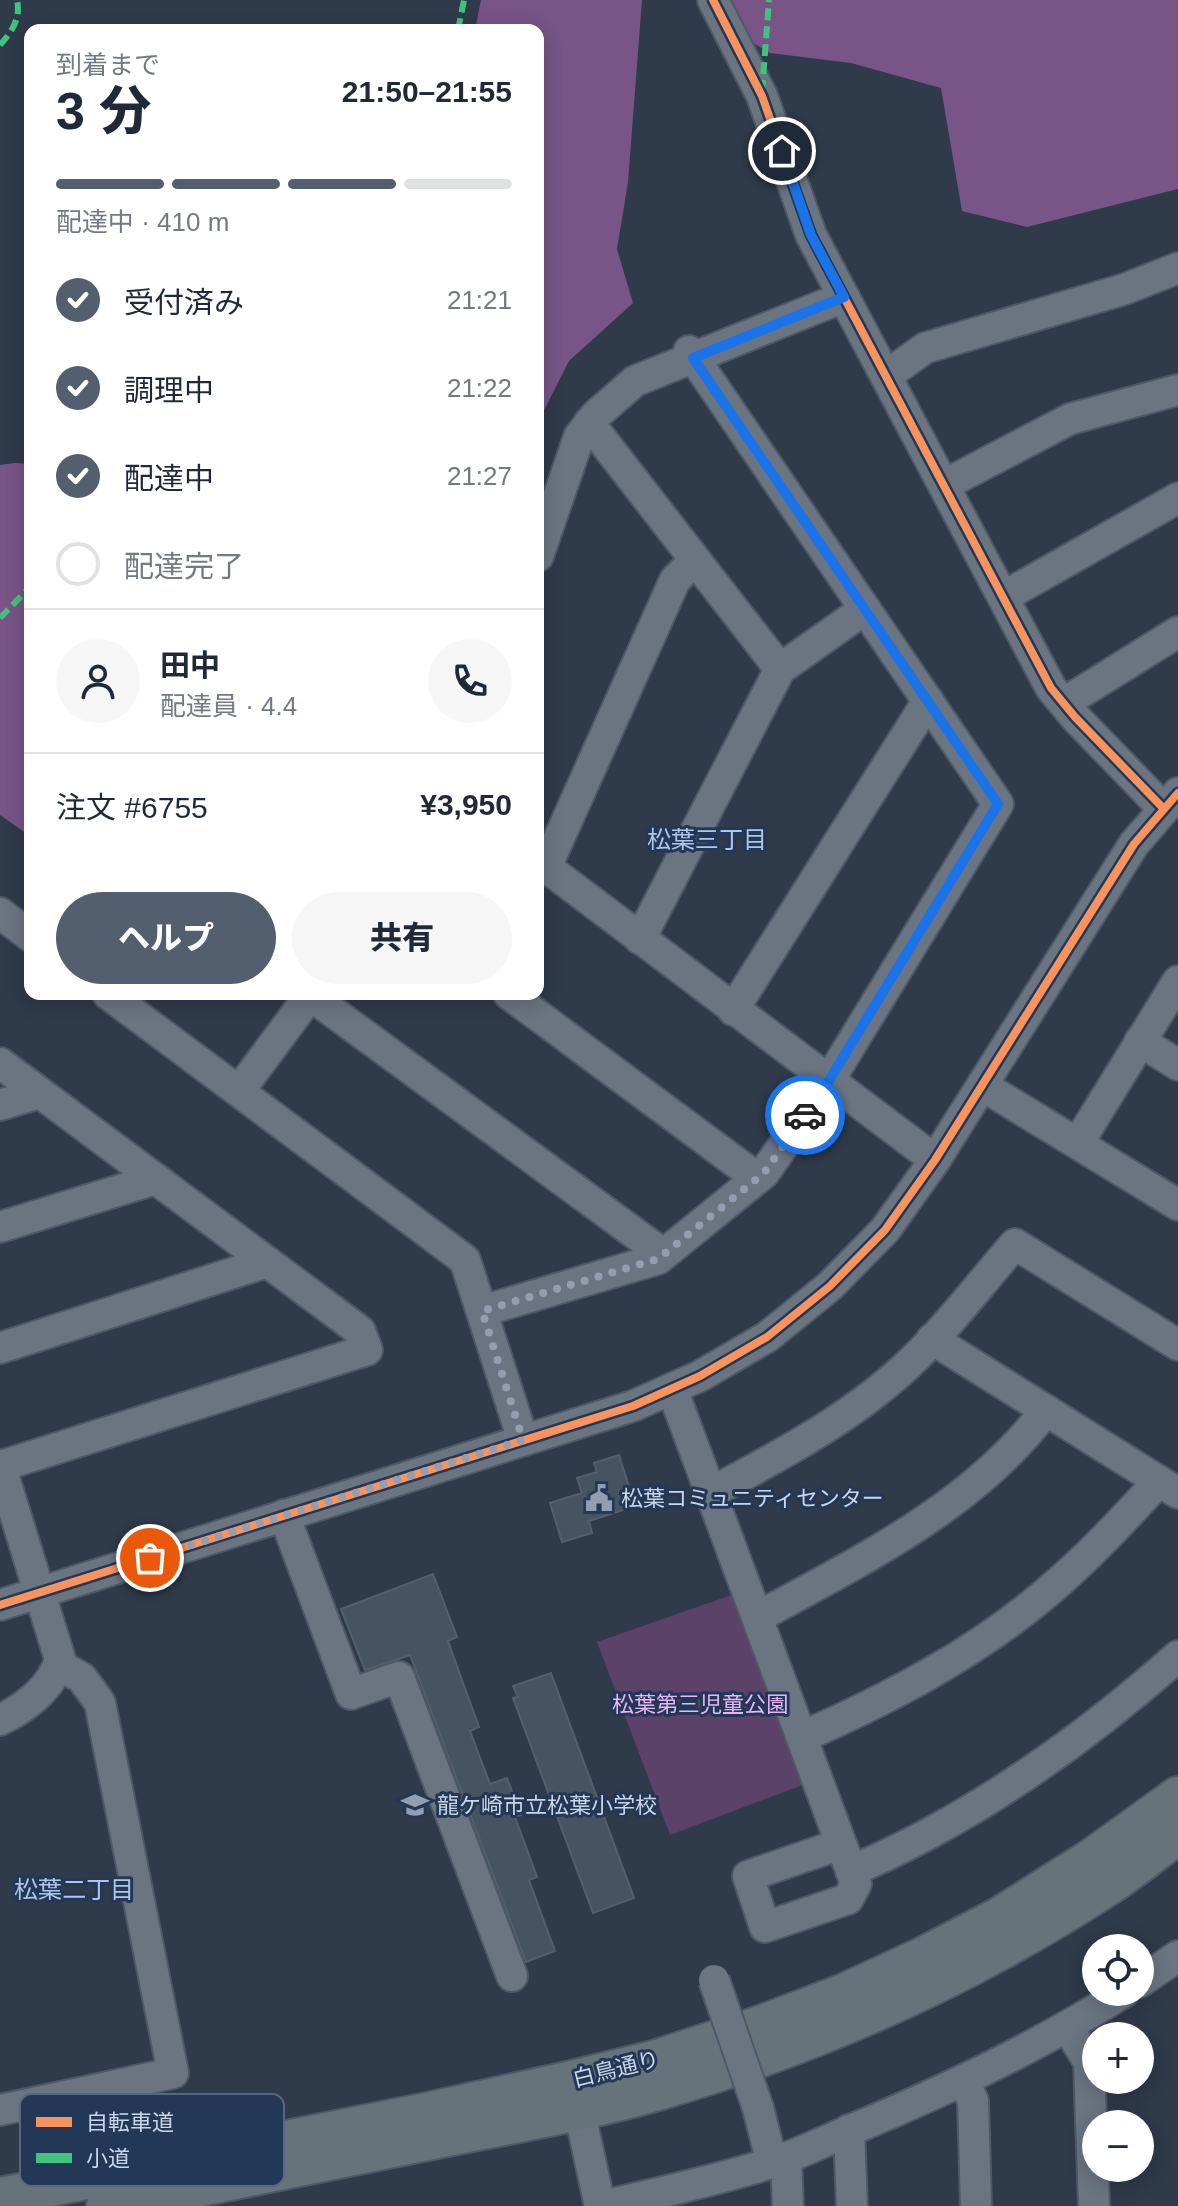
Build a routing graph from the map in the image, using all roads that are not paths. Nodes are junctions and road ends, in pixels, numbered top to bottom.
1 (713, 0) edge
2 (1178, 268) edge
3 (844, 297) junction
4 (691, 354) junction
5 (886, 376) junction
6 (1178, 390) edge
7 (589, 423) junction
8 (944, 485) junction
9 (1178, 498) edge
10 (544, 539) edge
11 (695, 560) junction
12 (1003, 597) junction
13 (865, 609) junction
14 (1178, 632) edge
15 (780, 669) junction
16 (928, 701) junction
17 (1064, 703) junction
18 (1170, 800) edge
19 (544, 860) edge
20 (544, 866) edge
21 (0, 913) edge
22 (24, 931) edge
23 (640, 939) junction
24 (1178, 981) edge
25 (116, 1000) edge
26 (306, 1000) edge
27 (317, 1000) edge
28 (517, 1000) edge
29 (733, 1010) junction
30 (1140, 1041) junction
31 (0, 1063) edge
32 (1178, 1065) edge
33 (828, 1082) junction
34 (983, 1086) junction
35 (239, 1091) junction
36 (40, 1093) junction
37 (0, 1105) edge
38 (1078, 1143) junction
39 (935, 1160) junction
40 (757, 1178) junction
41 (156, 1179) junction
42 (1178, 1205) edge
43 (0, 1227) edge
44 (663, 1254) junction
45 (267, 1262) junction
46 (482, 1311) junction
47 (932, 1339) junction
48 (1178, 1345) edge
49 (0, 1348) edge
50 (672, 1389) junction
51 (1046, 1410) junction
52 (523, 1440) junction
53 (0, 1466) edge
54 (1169, 1487) edge
55 (712, 1492) junction
56 (284, 1515) junction
57 (40, 1593) junction
58 (0, 1605) edge
59 (758, 1617) junction
60 (1178, 1656) edge
61 (59, 1665) junction
62 (0, 1720) edge
63 (802, 1737) junction
64 (1178, 1796) edge
65 (1178, 1835) edge
66 (1175, 1966) edge
67 (512, 1976) dead end
68 (1154, 1976) edge
69 (714, 1980) dead end
70 (1102, 2006) edge
71 (1068, 2028) junction
72 (964, 2081) junction
73 (75, 2094) edge
74 (576, 2095) junction
75 (20, 2106) edge
76 (0, 2110) edge
77 (849, 2130) junction
78 (284, 2140) edge
79 (779, 2160) junction
80 (284, 2164) edge
81 (55, 2186) edge
82 (191, 2186) edge
83 (720, 2192) edge
84 (0, 2197) edge
85 (106, 2206) edge
86 (601, 2206) edge
87 (788, 2206) edge
88 (852, 2206) edge
89 (976, 2206) edge
90 (1094, 2206) edge

1 - 3 street
2 - 5 street
3 - 4 street
3 - 5 street
4 - 7 street
4 - 13 street
5 - 8 street
6 - 8 street
7 - 10 street
7 - 11 street
8 - 12 street
9 - 12 street
11 - 15 street
11 - 19 street
12 - 17 street
13 - 15 street
13 - 16 street
14 - 17 street
15 - 23 street
16 - 29 street
16 - 33 street
17 - 18 street
18 - 34 street
20 - 23 street
21 - 22 street
23 - 29 street
24 - 30 street
25 - 35 street
26 - 35 street
27 - 44 street
28 - 40 street
29 - 33 street
30 - 32 street
30 - 38 street
31 - 36 street
33 - 39 street
33 - 40 street
34 - 38 street
34 - 39 street
35 - 46 street
36 - 37 street
36 - 41 street
38 - 42 street
39 - 50 street
40 - 44 street
41 - 43 street
41 - 45 street
44 - 46 street
45 - 49 street
45 - 53 street
46 - 52 street
47 - 48 street
47 - 51 street
47 - 55 street
50 - 52 street
50 - 55 street
51 - 54 street
51 - 59 street
52 - 56 street
53 - 57 street
54 - 63 street
55 - 59 street
56 - 57 street
56 - 67 street
57 - 58 street
57 - 61 street
59 - 63 street
60 - 63 street
61 - 62 street
61 - 73 street
64 - 74 main road, 白鳥通り
65 - 74 main road, 白鳥通り
66 - 68 street
69 - 79 street, bridge
70 - 71 street
71 - 72 street
71 - 90 street
72 - 77 street
72 - 89 street
74 - 78 main road, 白鳥通り
74 - 80 main road, 白鳥通り
74 - 86 street
75 - 76 street
77 - 79 street
77 - 88 street
79 - 83 street
79 - 87 street
81 - 84 main road, 白鳥通り
82 - 85 main road, 白鳥通り
83 - 86 street

